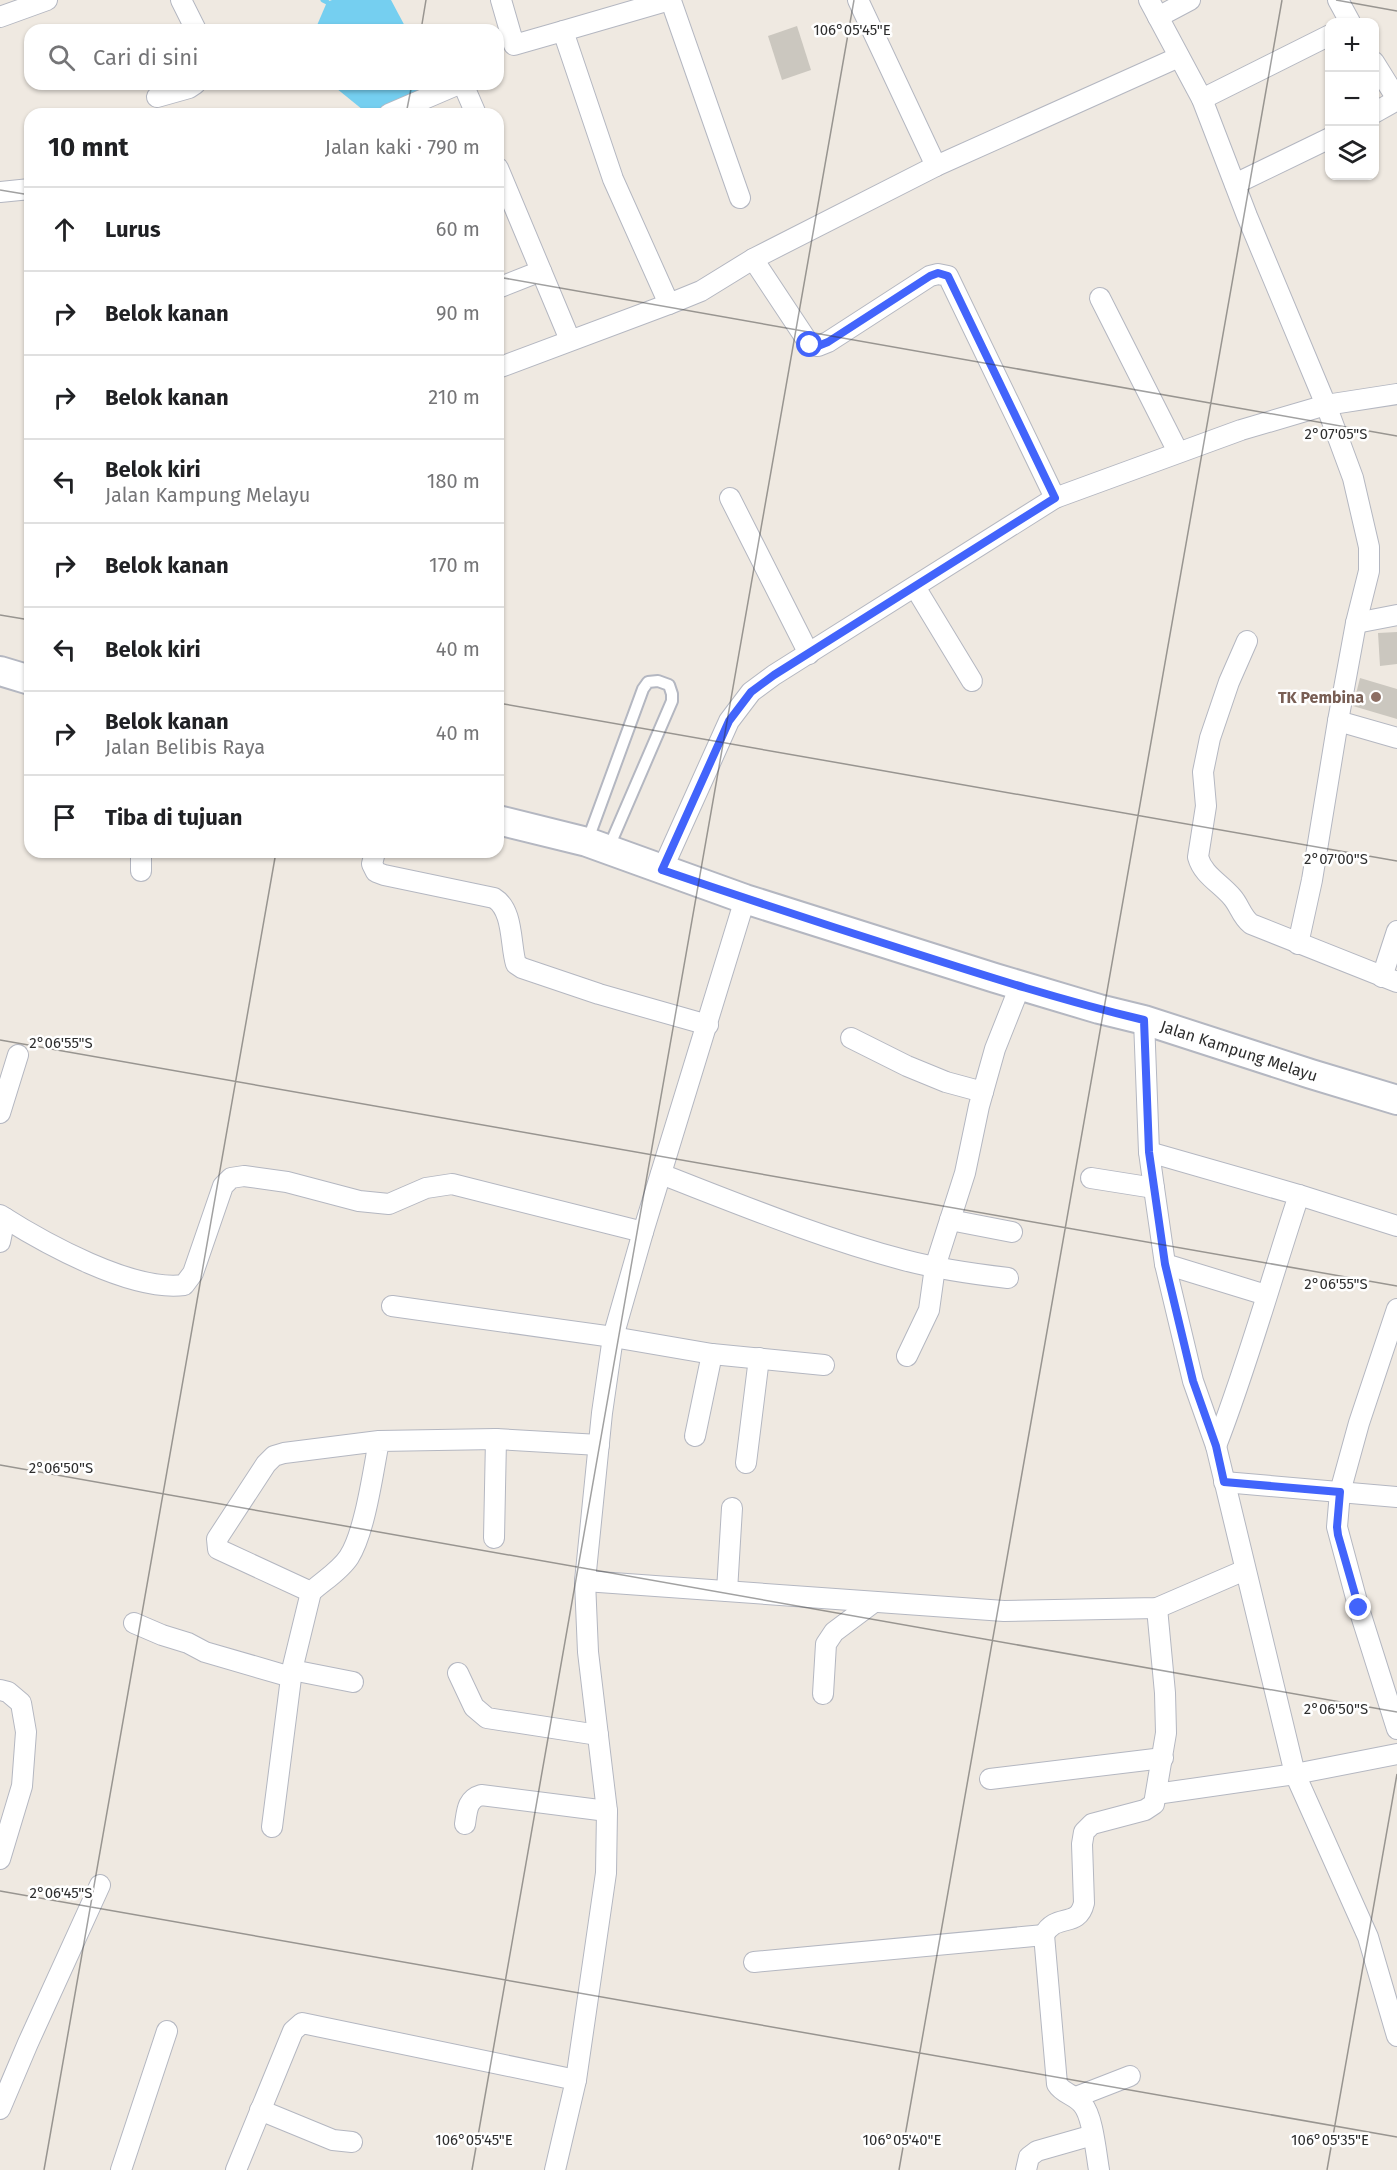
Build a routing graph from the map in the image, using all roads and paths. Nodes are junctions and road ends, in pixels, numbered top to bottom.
1 (47, 0) edge
2 (181, 0) edge
3 (501, 0) edge
4 (858, 0) edge
5 (1190, 0) edge
6 (1338, 0) edge
7 (671, 1) edge
8 (1154, 8) edge
9 (0, 16) edge
10 (1348, 18) edge
11 (193, 24) edge
12 (503, 24) edge
13 (504, 29) edge
14 (563, 31) junction
15 (1325, 37) edge
16 (506, 49) edge
17 (1179, 57) junction
18 (1379, 70) edge
19 (182, 90) edge
20 (447, 90) edge
21 (464, 90) edge
22 (157, 97) dead end
23 (1202, 99) junction
24 (1397, 99) edge
25 (403, 108) edge
26 (473, 108) edge
27 (1379, 110) edge
28 (1325, 140) edge
29 (936, 166) junction
30 (1235, 184) junction
31 (24, 190) edge
32 (0, 192) edge
33 (740, 198) dead end
34 (506, 211) edge
35 (753, 259) junction
36 (541, 271) junction
37 (504, 286) edge
38 (1100, 298) dead end
39 (669, 304) junction
40 (570, 340) junction
41 (504, 366) edge
42 (1397, 394) edge
43 (1326, 405) junction
44 (1178, 452) junction
45 (730, 498) dead end
46 (1055, 498) junction
47 (915, 587) junction
48 (1397, 615) edge
49 (1356, 623) junction
50 (1247, 641) dead end
51 (809, 654) junction
52 (0, 671) edge
53 (24, 678) edge
54 (972, 681) dead end
55 (1338, 721) junction
56 (1397, 738) edge
57 (504, 822) edge
58 (597, 846) junction
59 (374, 858) edge
60 (662, 870) junction
61 (745, 899) junction
62 (1397, 931) edge
63 (1298, 944) junction
64 (1390, 980) edge
65 (1020, 986) junction
66 (1144, 1020) junction
67 (708, 1025) junction
68 (851, 1038) dead end
69 (18, 1055) dead end
70 (983, 1092) junction
71 (1397, 1100) edge
72 (0, 1113) edge
73 (1149, 1152) junction
74 (662, 1174) junction
75 (1091, 1178) dead end
76 (1154, 1188) junction
77 (1299, 1195) junction
78 (2, 1217) edge
79 (950, 1220) junction
80 (1397, 1226) edge
81 (643, 1232) junction
82 (1012, 1232) dead end
83 (0, 1242) edge
84 (1165, 1264) junction
85 (935, 1267) junction
86 (1008, 1278) dead end
87 (1266, 1294) junction
88 (392, 1306) dead end
89 (1397, 1308) edge
90 (613, 1337) junction
91 (712, 1354) junction
92 (907, 1356) dead end
93 (759, 1358) junction
94 (824, 1365) dead end
95 (695, 1436) dead end
96 (496, 1440) junction
97 (379, 1441) junction
98 (598, 1445) junction
99 (1216, 1446) junction
100 (746, 1463) dead end
101 (1224, 1482) junction
102 (1340, 1492) junction
103 (1397, 1497) edge
104 (732, 1508) dead end
105 (494, 1538) dead end
106 (1245, 1570) junction
107 (585, 1581) junction
108 (727, 1591) junction
109 (311, 1592) junction
110 (874, 1602) junction
111 (1157, 1608) junction
112 (134, 1623) dead end
113 (291, 1673) junction
114 (459, 1673) dead end
115 (353, 1682) dead end
116 (0, 1690) edge
117 (823, 1694) dead end
118 (1397, 1729) edge
119 (598, 1736) junction
120 (1397, 1754) edge
121 (1162, 1758) junction
122 (1295, 1774) junction
123 (990, 1779) dead end
124 (1156, 1794) junction
125 (607, 1812) junction
126 (465, 1824) dead end
127 (272, 1827) dead end
128 (0, 1859) edge
129 (100, 1885) dead end
130 (1044, 1935) junction
131 (754, 1962) dead end
132 (167, 2031) dead end
133 (1397, 2036) edge
134 (1130, 2076) dead end
135 (576, 2080) junction
136 (1077, 2097) junction
137 (0, 2109) edge
138 (260, 2110) junction
139 (1092, 2135) junction
140 (352, 2142) dead end
141 (121, 2170) edge
142 (236, 2170) edge
143 (555, 2170) edge
144 (1026, 2170) edge
145 (1099, 2170) edge

1 - 9 street
2 - 11 street
3 - 12 street
4 - 29 street
5 - 8 street
6 - 10 street
7 - 14 street
7 - 33 street
8 - 17 street
13 - 16 street
14 - 16 street
14 - 39 street
15 - 23 street
17 - 23 street
17 - 29 street
18 - 24 street
19 - 22 street
20 - 25 street
21 - 26 street
23 - 30 street
24 - 27 street
28 - 30 street
29 - 35 street
30 - 43 street
31 - 32 street
34 - 36 street
35 - 39 street
35 - 46 street
36 - 37 street
36 - 40 street
38 - 44 street
39 - 40 street
40 - 41 street
42 - 43 street
43 - 44 street
43 - 49 street
44 - 46 street
45 - 51 street
46 - 47 street
47 - 51 street
47 - 54 street
48 - 49 street
49 - 55 street
50 - 63 street
51 - 60 street
52 - 53 main road
55 - 56 street
55 - 63 street
57 - 58 main road, Jalan Kampung Melayu
58 - 58 lane
58 - 60 main road, Jalan Kampung Melayu
59 - 67 street
60 - 61 main road, Jalan Kampung Melayu
61 - 65 main road, Jalan Kampung Melayu
61 - 67 street
62 - 64 street
63 - 64 street
65 - 66 main road, Jalan Kampung Melayu
65 - 70 street
66 - 71 main road, Jalan Kampung Melayu
66 - 73 street
67 - 74 street
68 - 70 street
69 - 72 street
70 - 79 street
73 - 76 street
73 - 77 street
74 - 81 street
74 - 85 street
75 - 76 street
76 - 84 street
77 - 80 street
77 - 87 street
78 - 81 street
78 - 83 street
79 - 82 street
79 - 85 street
81 - 90 street
84 - 87 street
84 - 99 street
85 - 86 street
85 - 92 street
87 - 99 street
88 - 90 street
89 - 102 street
90 - 91 street
90 - 98 street
91 - 93 street
91 - 95 street
93 - 94 street
93 - 100 street
96 - 97 street
96 - 98 street
96 - 105 street
97 - 109 street
97 - 109 street
98 - 107 street
99 - 101 street
101 - 102 street
101 - 106 street
102 - 103 street
102 - 118 street
104 - 108 street
106 - 111 street
106 - 122 street
107 - 108 street
107 - 119 street
108 - 110 street
109 - 113 street
110 - 111 street
110 - 117 street
111 - 121 street
112 - 113 street
113 - 115 street
113 - 127 street
114 - 119 street
116 - 128 street
119 - 125 street
120 - 122 street
121 - 123 street
121 - 124 street
122 - 124 street
122 - 133 street
124 - 130 street
125 - 126 street
125 - 135 street
129 - 137 street
130 - 131 street
130 - 136 street
132 - 141 street
134 - 136 street
135 - 138 street
135 - 143 street
136 - 139 street
138 - 140 street
138 - 142 street
139 - 144 street
139 - 145 street

